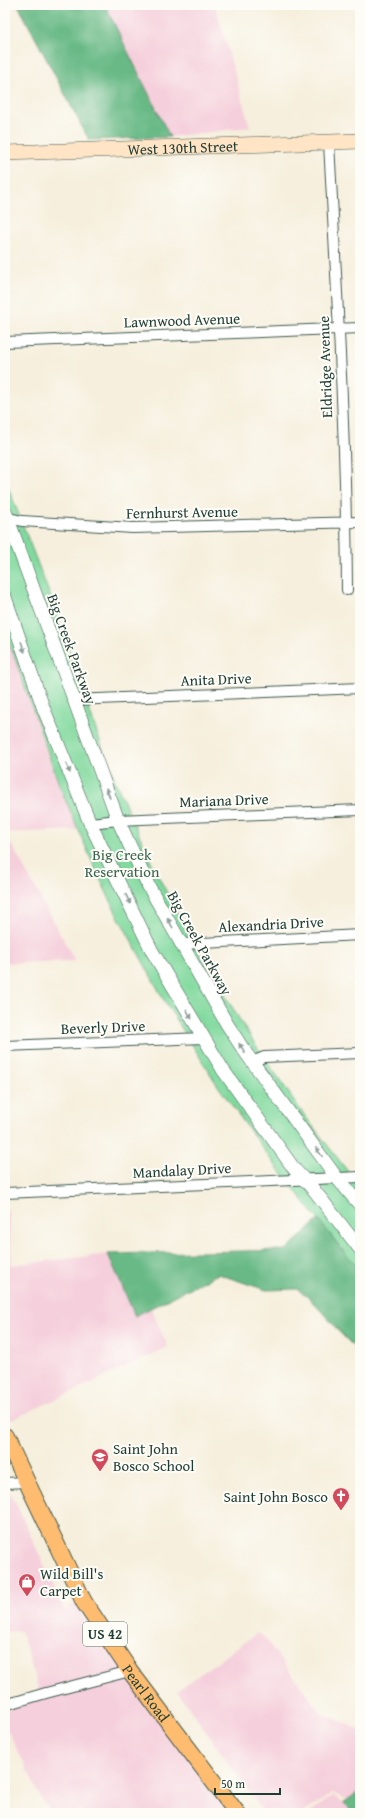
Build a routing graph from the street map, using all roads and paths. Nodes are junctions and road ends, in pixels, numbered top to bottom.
1 (360, 141) edge
2 (330, 143) junction
3 (5, 153) edge
4 (360, 328) edge
5 (339, 329) junction
6 (5, 342) edge
7 (6, 515) edge
8 (360, 522) edge
9 (346, 523) junction
10 (347, 590) dead end
11 (5, 597) edge
12 (360, 688) edge
13 (74, 700) junction
14 (360, 810) edge
15 (118, 820) junction
16 (90, 823) junction
17 (360, 935) edge
18 (183, 944) junction
19 (203, 1038) junction
20 (5, 1046) edge
21 (360, 1053) edge
22 (252, 1062) junction
23 (360, 1177) edge
24 (337, 1178) junction
25 (304, 1180) junction
26 (5, 1193) edge
27 (360, 1205) edge
28 (360, 1249) edge
29 (5, 1436) edge
30 (5, 1482) edge
31 (26, 1482) junction
32 (130, 1671) junction
33 (5, 1705) edge
34 (237, 1813) edge

1 - 2 main road, West 130th Street
2 - 3 main road, West 130th Street
2 - 5 street, Eldridge Avenue
4 - 5 street, Lawnwood Avenue
5 - 6 street, Lawnwood Avenue
5 - 9 street, Eldridge Avenue
7 - 9 street, Fernhurst Avenue
7 - 13 street, Big Creek Parkway
8 - 9 street, Fernhurst Avenue
9 - 10 street, Eldridge Avenue
11 -> 16 street
12 - 13 street, Anita Drive
15 -> 13 street, Big Creek Parkway
14 - 15 street, Mariana Drive
15 - 16 street, Mariana Drive
18 -> 15 street, Big Creek Parkway
16 -> 19 street
17 - 18 street, Alexandria Drive
22 -> 18 street, Big Creek Parkway
19 - 20 street, Beverly Drive
19 - 25 street
21 - 22 street
24 -> 22 street, Big Creek Parkway
23 - 24 street, Mandalay Drive
24 - 25 street, Mandalay Drive
24 - 27 street, Big Creek Parkway
25 - 26 street, Mandalay Drive
25 - 28 street
29 - 31 main road, Pearl Road / US 42
30 - 31 street
31 - 32 main road, Pearl Road / US 42
32 - 33 street
32 - 34 main road, Pearl Road / US 42

